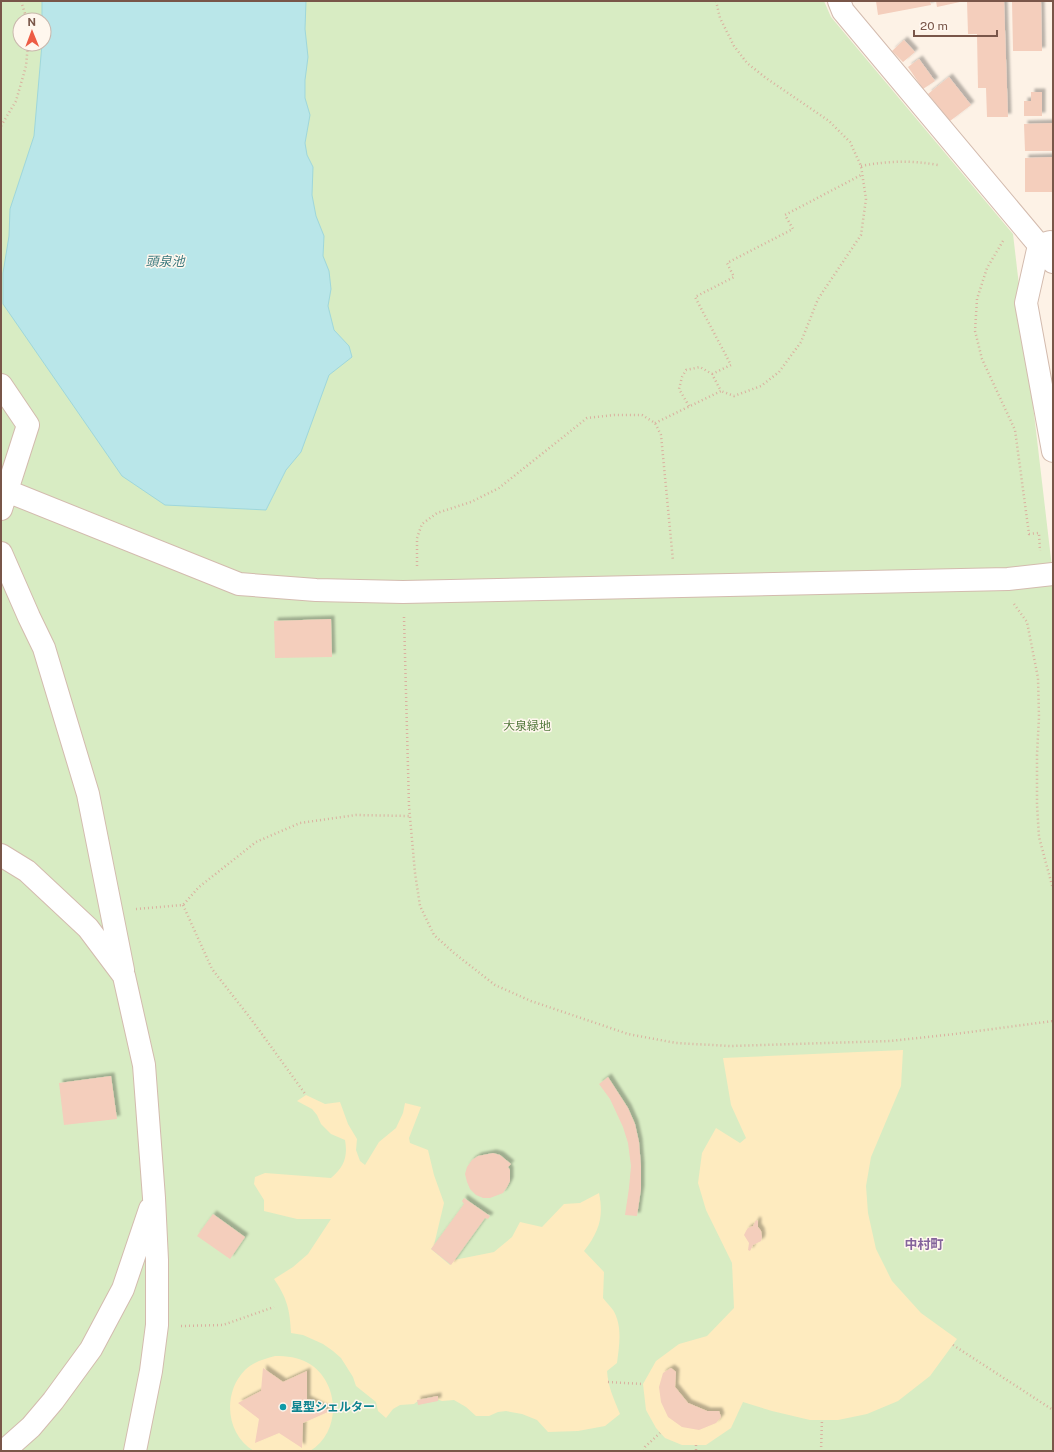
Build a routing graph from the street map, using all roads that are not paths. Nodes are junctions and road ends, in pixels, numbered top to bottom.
1 (839, 1) edge
2 (1046, 243) edge
3 (1053, 262) edge
4 (1, 385) edge
5 (1053, 451) edge
6 (4, 500) edge
7 (1, 553) edge
8 (1053, 574) edge
9 (1, 855) edge
10 (124, 976) junction
11 (154, 1198) junction
12 (4, 1451) edge
13 (135, 1451) edge

1 - 2 street
2 - 3 street
2 - 5 street
4 - 6 street
6 - 8 street
7 - 10 street
9 - 10 street
10 - 11 street
11 - 12 street
11 - 13 street

